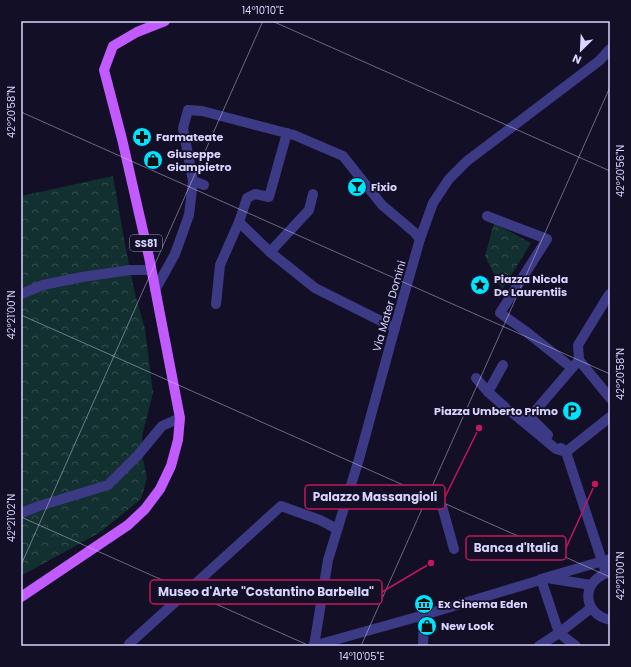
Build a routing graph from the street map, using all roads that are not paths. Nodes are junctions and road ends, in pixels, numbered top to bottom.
1 (165, 21) edge
2 (610, 49) edge
3 (287, 133) junction
4 (193, 181) junction
5 (204, 185) dead end
6 (313, 194) dead end
7 (487, 216) dead end
8 (238, 222) junction
9 (420, 239) junction
10 (270, 252) junction
11 (151, 270) junction
12 (155, 290) junction
13 (21, 294) edge
14 (610, 294) edge
15 (216, 304) dead end
16 (395, 328) junction
17 (579, 360) junction
18 (503, 365) dead end
19 (572, 368) junction
20 (476, 378) dead end
21 (488, 392) junction
22 (610, 398) edge
23 (610, 417) edge
24 (180, 418) junction
25 (526, 418) junction
26 (566, 452) junction
27 (442, 506) dead end
28 (21, 513) edge
29 (337, 529) junction
30 (454, 549) dead end
31 (606, 561) edge
32 (608, 573) edge
33 (541, 579) junction
34 (591, 585) junction
35 (21, 597) edge
36 (592, 608) junction
37 (424, 615) junction
38 (610, 620) edge
39 (559, 633) junction
40 (129, 646) edge
41 (313, 646) edge
42 (423, 646) edge
43 (539, 646) edge
44 (576, 646) edge

1 - 11 main road, SS81
2 - 9 street, Via Mater Domini
3 - 4 street
3 - 8 street
3 - 9 street
4 - 5 street
4 - 12 street
6 - 10 street
7 - 19 street
8 - 10 street
8 - 15 street
9 - 16 street, Via Mater Domini
10 - 16 street
11 - 12 main road, SS81
11 - 13 street
12 - 24 main road, SS81
14 - 17 street
16 - 29 street, Via Mater Domini
17 - 19 street
17 - 22 street
18 - 21 street
19 - 25 street
20 - 21 street
21 - 25 street
23 - 26 street
24 - 28 street
24 - 35 main road, SS81
25 - 26 street
26 - 31 street
27 - 30 street
29 - 40 street
29 - 41 street, Via Mater Domini
31 - 32 street
31 - 33 street
32 - 34 street
33 - 34 street
33 - 37 street
33 - 39 street
34 - 36 street
36 - 38 street
36 - 39 street
37 - 41 street
37 - 42 street
39 - 43 street
39 - 44 street

